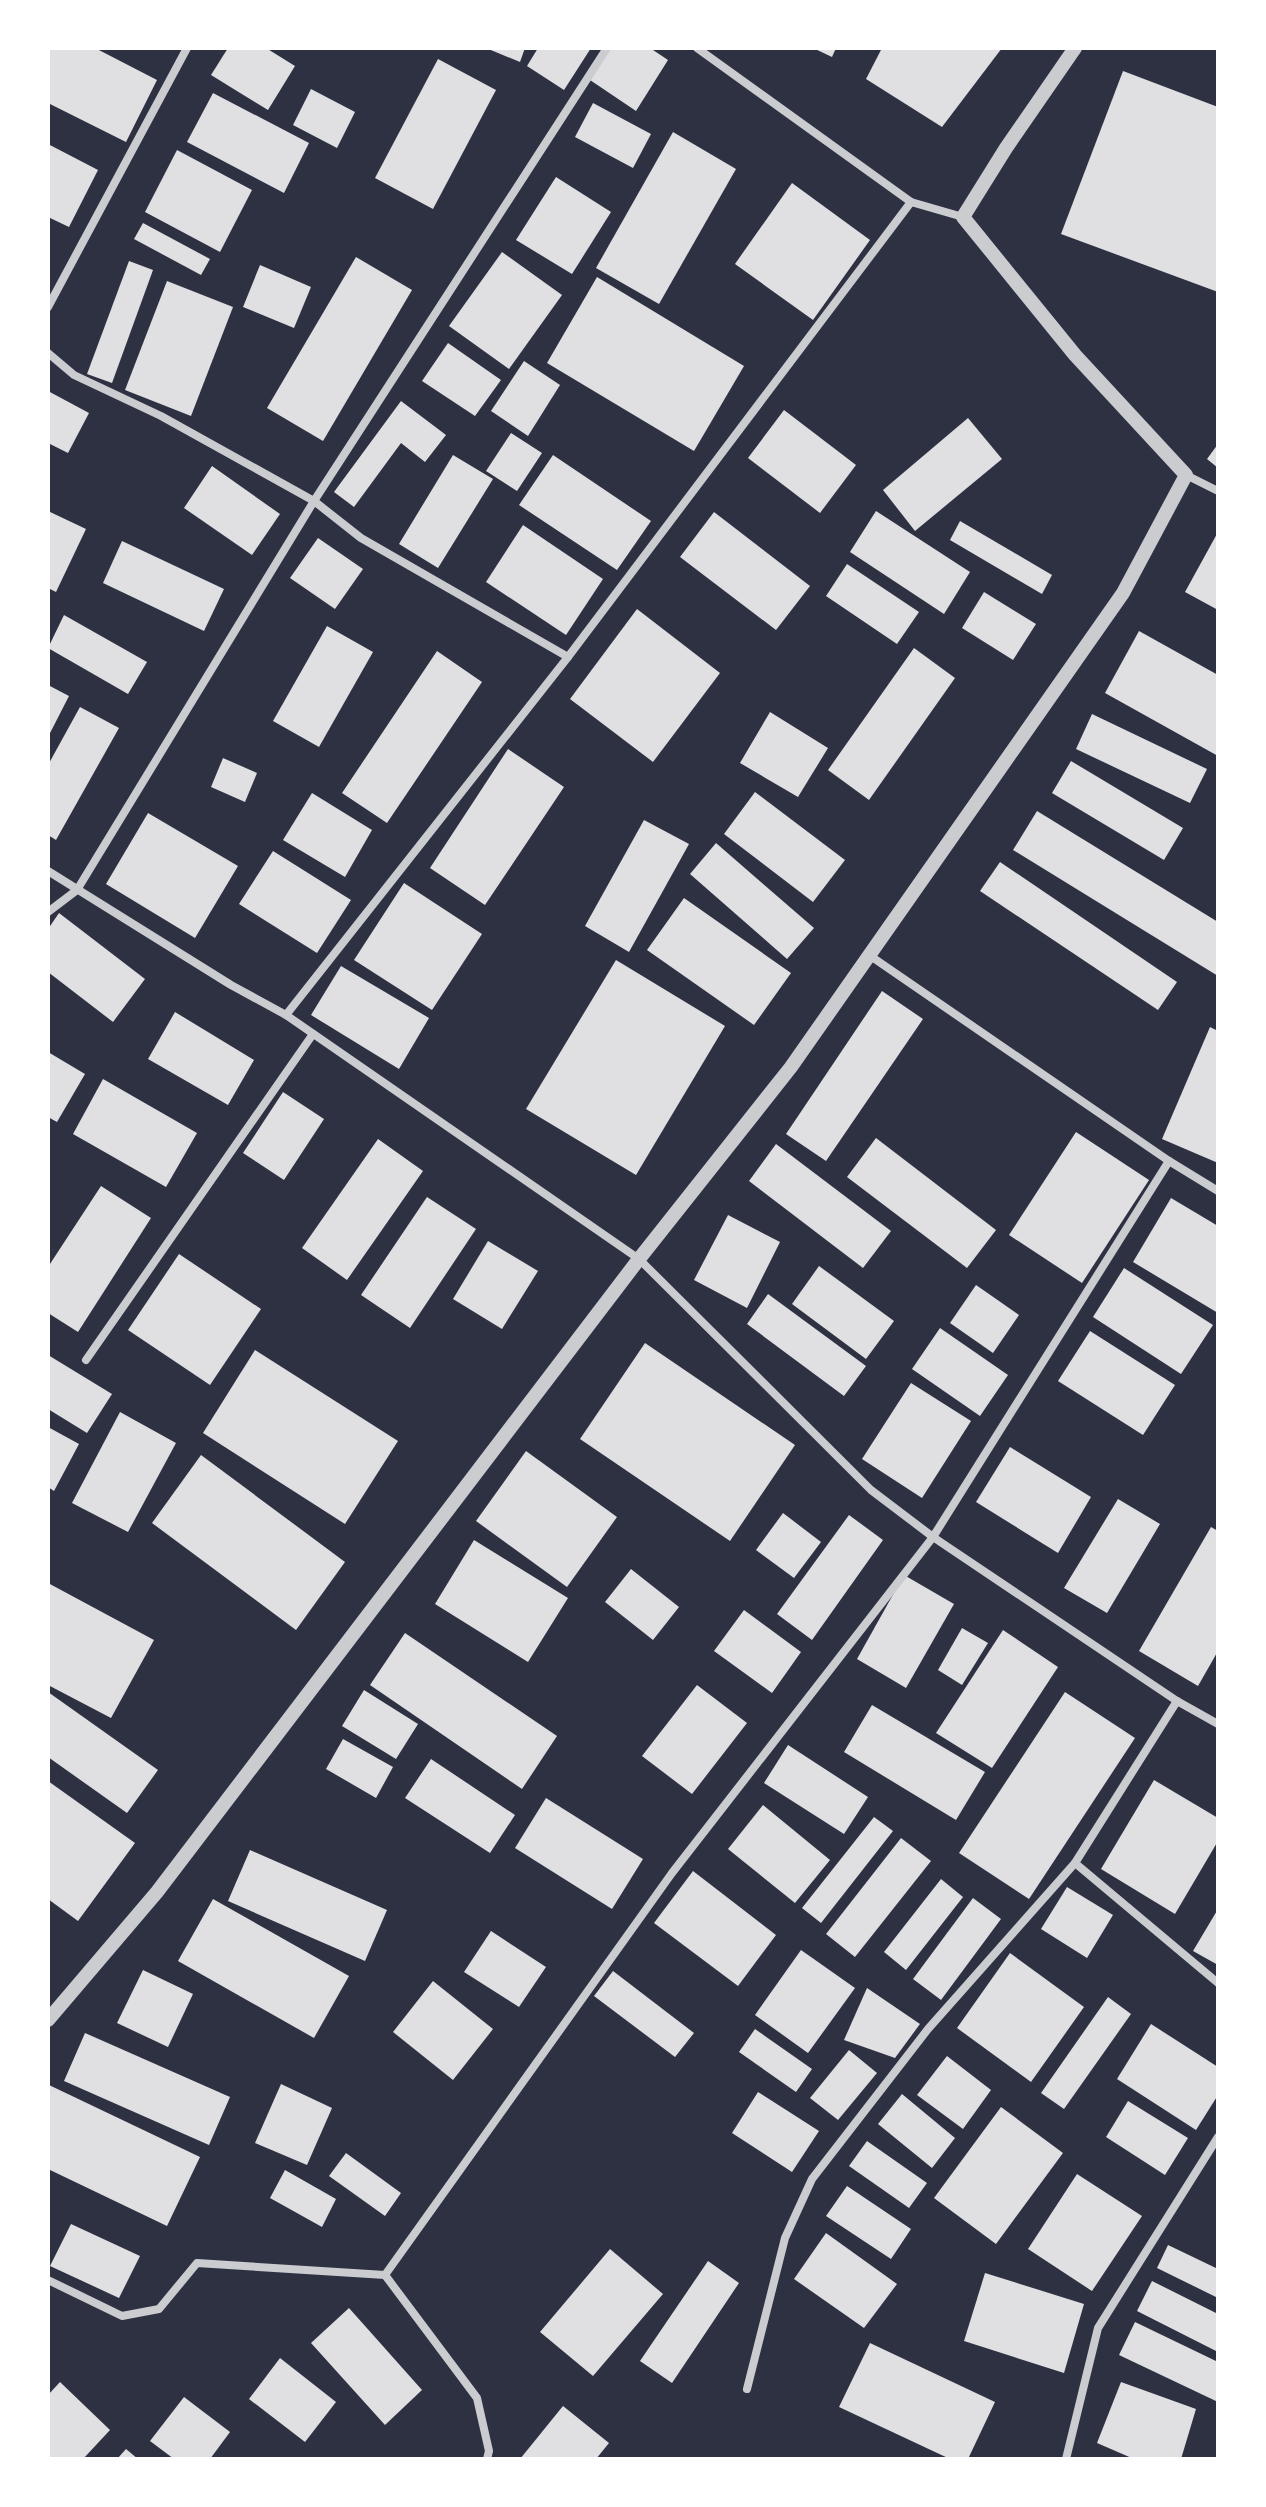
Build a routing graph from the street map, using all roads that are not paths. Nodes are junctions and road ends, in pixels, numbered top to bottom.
1 (187, 48) edge
2 (607, 48) edge
3 (697, 48) edge
4 (1075, 48) edge
5 (911, 202) junction
6 (963, 217) junction
7 (48, 307) edge
8 (48, 353) edge
9 (1186, 475) junction
10 (1218, 491) edge
11 (314, 501) junction
12 (568, 657) junction
13 (48, 871) edge
14 (77, 890) junction
15 (48, 912) edge
16 (869, 955) junction
17 (286, 1015) junction
18 (313, 1034) junction
19 (1169, 1161) junction
20 (1218, 1191) edge
21 (639, 1259) junction
22 (86, 1360) dead end
23 (933, 1537) junction
24 (1177, 1701) junction
25 (1218, 1724) edge
26 (1075, 1863) junction
27 (1218, 1983) edge
28 (48, 2020) edge
29 (1218, 2137) edge
30 (385, 2275) junction
31 (48, 2280) edge
32 (747, 2389) dead end
33 (487, 2459) edge
34 (1066, 2459) edge

1 - 7 street
2 - 11 street
3 - 5 street
4 - 6 street
5 - 6 street
5 - 12 street
6 - 9 street
8 - 11 street
9 - 10 street
9 - 16 street
11 - 12 street
11 - 14 street
12 - 17 street
13 - 14 street
14 - 15 street
14 - 17 street
16 - 19 street
16 - 21 street
17 - 18 street
18 - 21 street
18 - 22 street
19 - 20 street
19 - 23 street
21 - 23 street
21 - 28 street
23 - 24 street
23 - 30 street
24 - 25 street
24 - 26 street
26 - 27 street
26 - 32 street
29 - 34 street
30 - 31 street
30 - 33 street

